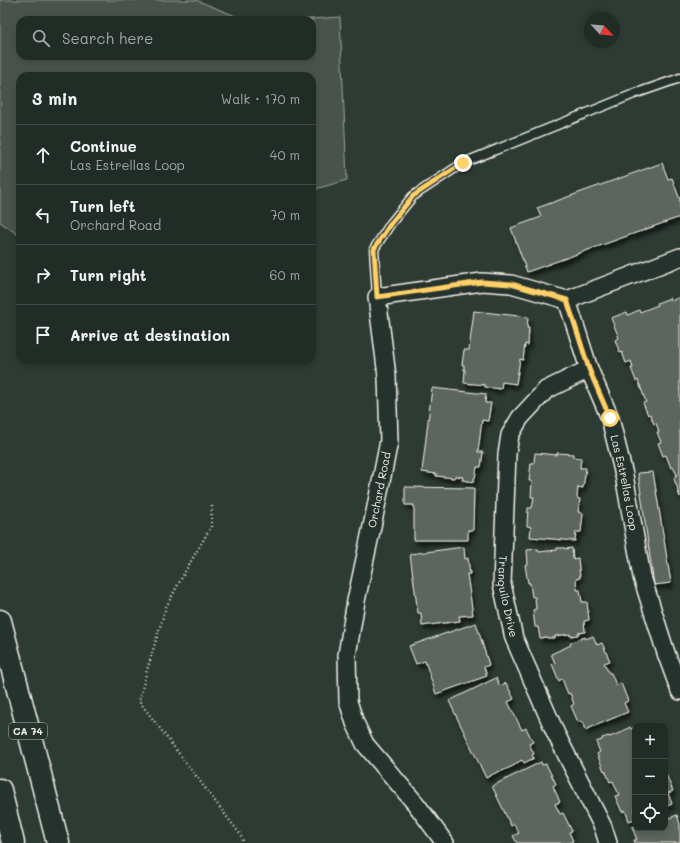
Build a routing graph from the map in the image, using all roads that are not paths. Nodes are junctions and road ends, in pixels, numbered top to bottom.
1 (680, 78) edge
2 (680, 257) edge
3 (377, 297) junction
4 (567, 300) junction
5 (589, 369) junction
6 (0, 621) edge
7 (680, 691) edge
8 (0, 790) edge
9 (13, 843) edge
10 (58, 843) edge
11 (445, 843) edge
12 (608, 843) edge

1 - 3 lane
2 - 4 street
3 - 4 street
3 - 11 street, Orchard Road
4 - 5 street, Las Estrellas Loop
5 - 7 street, Las Estrellas Loop
5 - 12 street, Tranquilo Drive
6 - 10 main road, CA 74
8 - 9 main road

